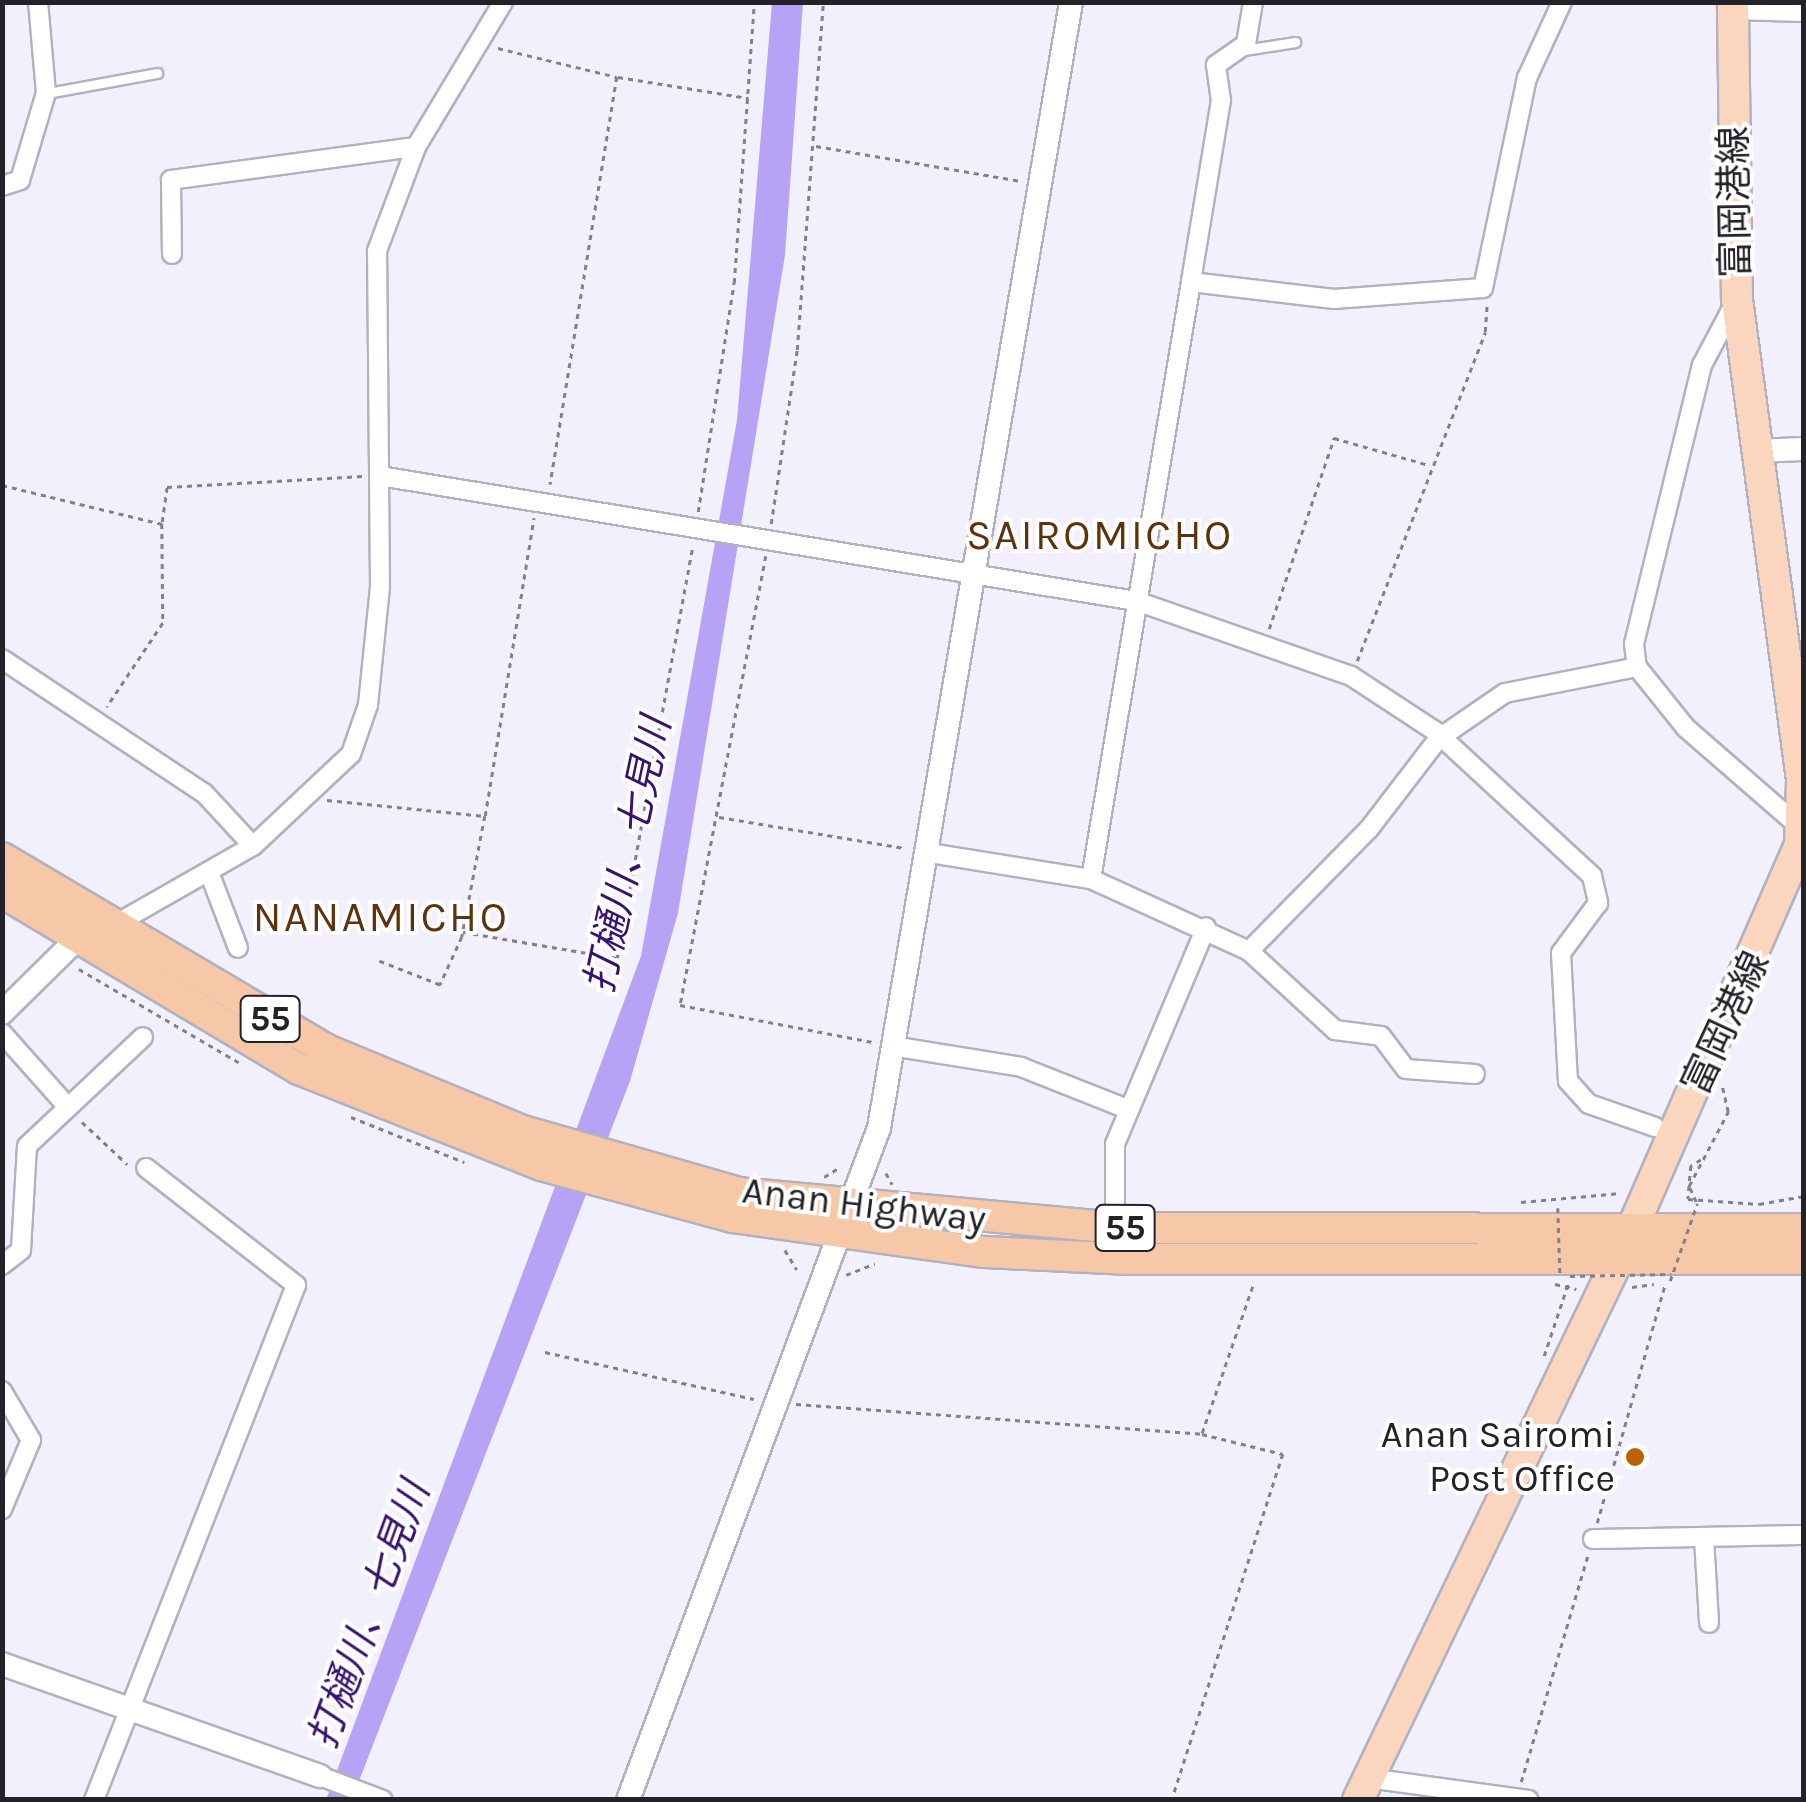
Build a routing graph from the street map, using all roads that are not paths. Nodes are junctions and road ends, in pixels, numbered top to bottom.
1 (38, 2) edge
2 (503, 2) edge
3 (1071, 2) edge
4 (1253, 2) edge
5 (1562, 2) edge
6 (1733, 6) edge
7 (1804, 12) edge
8 (1295, 42) dead end
9 (1241, 50) junction
10 (157, 74) dead end
11 (46, 93) junction
12 (416, 147) junction
13 (2, 186) edge
14 (172, 254) dead end
15 (1191, 282) junction
16 (1736, 300) junction
17 (1804, 449) edge
18 (1755, 451) junction
19 (380, 476) junction
20 (978, 574) junction
21 (1136, 601) junction
22 (2, 659) edge
23 (1637, 667) junction
24 (1438, 740) junction
25 (1802, 840) edge
26 (253, 846) junction
27 (930, 853) junction
28 (2, 858) edge
29 (209, 872) junction
30 (1091, 879) junction
31 (2, 892) edge
32 (1206, 926) junction
33 (109, 928) junction
34 (76, 941) junction
35 (238, 948) dead end
36 (1249, 951) junction
37 (2, 1013) edge
38 (2, 1032) edge
39 (143, 1037) dead end
40 (898, 1047) junction
41 (1475, 1074) dead end
42 (67, 1106) junction
43 (1127, 1109) junction
44 (1655, 1127) dead end
45 (549, 1153) junction
46 (146, 1168) road end
47 (843, 1222) junction
48 (1115, 1228) junction
49 (1632, 1229) junction
50 (1804, 1230) edge
51 (1619, 1257) junction
52 (1804, 1258) edge
53 (2, 1264) edge
54 (2, 1391) edge
55 (2, 1509) edge
56 (1804, 1535) edge
57 (1704, 1538) junction
58 (1592, 1539) dead end
59 (1709, 1623) dead end
60 (2, 1664) edge
61 (126, 1709) junction
62 (320, 1776) joint
63 (1363, 1789) edge
64 (378, 1798) edge
65 (94, 1800) edge
66 (628, 1800) edge
67 (1528, 1800) edge

1 - 11 street
2 - 12 street
3 - 20 street
4 - 9 street
5 - 15 street
6 - 7 street
6 - 16 main road, 富岡港線
8 - 9 lane
9 - 15 street
10 - 11 lane
11 - 13 street
12 - 14 street
12 - 19 street
15 - 21 street
16 - 18 main road, 富岡港線
16 - 23 street
17 - 18 street
18 - 25 main road, 富岡港線
19 - 20 street
19 - 26 street
20 - 21 street
20 - 27 street
21 - 24 street
21 - 30 street
22 - 26 street
23 - 24 street
23 - 25 street
24 - 36 street
24 - 44 street
25 - 49 main road, 富岡港線
26 - 29 street
27 - 30 street
27 - 40 street
28 - 33 highway, Anan Highway / 55
29 - 33 street
29 - 35 street
30 - 32 street
31 - 34 highway, Anan Highway / 55
32 - 36 street
32 - 43 street
33 - 34 street
33 - 45 highway, Anan Highway / 55
34 - 37 street
34 - 45 highway, Anan Highway / 55
36 - 41 street
38 - 42 street
39 - 42 street
40 - 43 street
40 - 47 street
42 - 53 street
43 - 48 street
45 - 47 highway, Anan Highway / 55
46 - 61 street
47 - 48 highway, Anan Highway / 55
47 - 51 highway, Anan Highway / 55
47 - 66 street
48 - 49 highway, Anan Highway / 55
49 - 50 highway, Anan Highway / 55
49 - 51 main road, 富岡港線
51 - 52 highway, Anan Highway / 55
51 - 63 main road, 富岡港線
54 - 55 street
56 - 57 street
57 - 58 street
57 - 59 street
60 - 61 street
61 - 62 street
61 - 65 street
62 - 64 street
63 - 67 street

